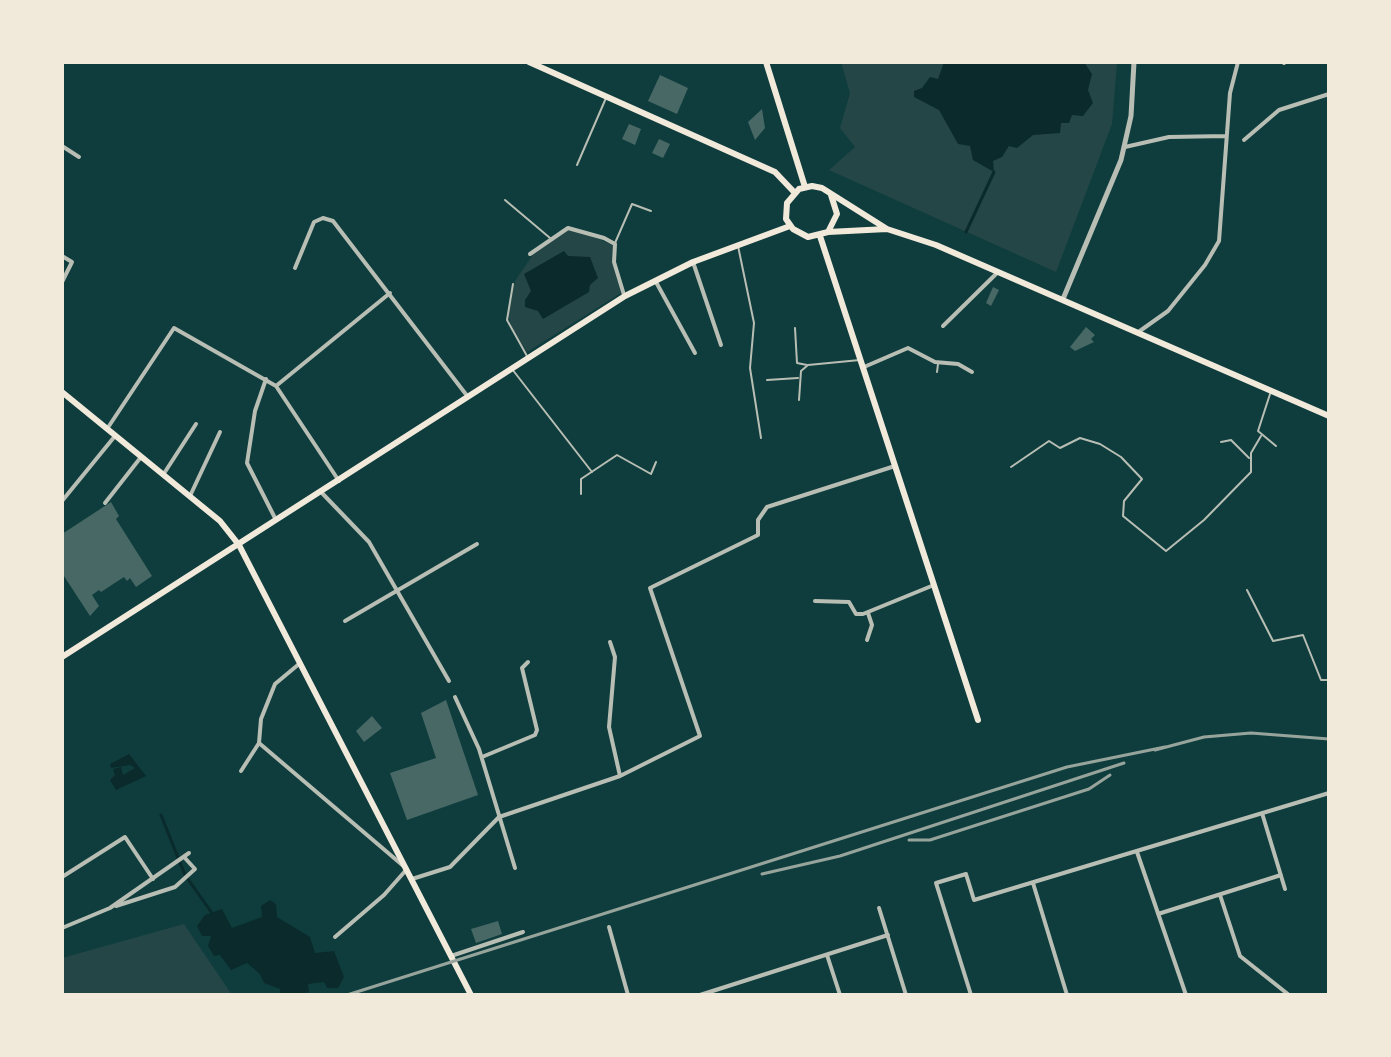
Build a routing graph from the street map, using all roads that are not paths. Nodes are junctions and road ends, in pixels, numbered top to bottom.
1 (529, 62) edge
2 (766, 62) edge
3 (1134, 62) edge
4 (1238, 62) edge
5 (1329, 94) edge
6 (607, 97) junction
7 (1226, 136) junction
8 (1244, 140) dead end
9 (62, 146) edge
10 (1125, 147) junction
11 (79, 157) dead end
12 (577, 165) dead end
13 (805, 187) junction
14 (794, 192) junction
15 (831, 195) junction
16 (505, 200) dead end
17 (651, 211) dead end
18 (790, 226) junction
19 (887, 229) junction
20 (828, 232) junction
21 (820, 236) junction
22 (551, 239) junction
23 (615, 244) junction
24 (738, 244) junction
25 (530, 254) dead end
26 (62, 256) edge
27 (693, 262) junction
28 (295, 268) dead end
29 (998, 271) junction
30 (655, 279) junction
31 (62, 282) edge
32 (513, 284) dead end
33 (390, 293) junction
34 (625, 296) junction
35 (1063, 299) junction
36 (943, 326) dead end
37 (795, 328) dead end
38 (1137, 333) junction
39 (721, 345) dead end
40 (695, 353) dead end
41 (528, 357) junction
42 (938, 363) junction
43 (862, 364) junction
44 (808, 365) junction
45 (511, 368) junction
46 (937, 372) dead end
47 (972, 372) dead end
48 (800, 378) junction
49 (266, 379) junction
50 (767, 380) dead end
51 (276, 386) junction
52 (1272, 390) junction
53 (62, 392) edge
54 (468, 397) junction
55 (799, 400) dead end
56 (1329, 416) edge
57 (196, 424) dead end
58 (107, 429) junction
59 (220, 432) dead end
60 (115, 436) junction
61 (1261, 436) junction
62 (761, 438) dead end
63 (1221, 442) dead end
64 (1276, 446) dead end
65 (141, 457) junction
66 (1250, 459) junction
67 (656, 462) dead end
68 (895, 466) junction
69 (1011, 467) dead end
70 (592, 472) junction
71 (163, 475) junction
72 (339, 481) junction
73 (321, 492) junction
74 (581, 494) dead end
75 (190, 496) junction
76 (62, 501) edge
77 (105, 503) dead end
78 (277, 521) junction
79 (477, 544) dead end
80 (239, 545) junction
81 (934, 585) junction
82 (399, 590) junction
83 (1247, 590) dead end
84 (815, 601) dead end
85 (868, 613) junction
86 (345, 621) dead end
87 (867, 640) dead end
88 (610, 642) dead end
89 (62, 657) edge
90 (528, 662) dead end
91 (301, 663) junction
92 (1329, 680) edge
93 (449, 681) dead end
94 (455, 697) dead end
95 (978, 720) dead end
96 (259, 743) junction
97 (482, 757) junction
98 (241, 771) dead end
99 (620, 776) junction
100 (1329, 793) edge
101 (1262, 813) junction
102 (499, 817) junction
103 (1137, 852) junction
104 (515, 868) dead end
105 (407, 869) junction
106 (1281, 875) junction
107 (62, 877) edge
108 (153, 879) junction
109 (412, 879) junction
110 (1033, 883) junction
111 (1285, 889) dead end
112 (1220, 895) junction
113 (110, 908) junction
114 (879, 908) dead end
115 (1157, 915) junction
116 (609, 927) dead end
117 (62, 928) edge
118 (523, 932) dead end
119 (888, 935) junction
120 (335, 937) dead end
121 (827, 955) junction
122 (451, 956) junction
123 (1289, 994) edge
124 (471, 995) edge
125 (628, 995) edge
126 (700, 995) edge
127 (840, 995) edge
128 (906, 995) edge
129 (971, 995) edge
130 (1067, 995) edge
131 (1186, 995) edge

1 - 6 main road
2 - 13 main road
3 - 10 street
4 - 7 street
5 - 8 street
6 - 12 lane
6 - 14 main road
7 - 10 street
7 - 38 street
9 - 11 street
10 - 35 street
13 - 14 main road
13 - 15 main road
14 - 18 main road
15 - 19 main road
15 - 20 main road
16 - 22 lane
17 - 23 lane
18 - 21 main road
18 - 24 main road
19 - 20 main road
19 - 29 main road
20 - 21 main road
21 - 43 main road
22 - 23 street
22 - 25 street
23 - 34 street
24 - 27 main road
24 - 62 lane
26 - 31 street
27 - 30 main road
27 - 39 street
28 - 33 street
29 - 35 main road
29 - 36 street
30 - 34 main road
30 - 40 street
32 - 41 lane
33 - 51 street
33 - 54 street
34 - 41 main road
35 - 38 main road
37 - 44 lane
38 - 52 main road
41 - 45 main road
42 - 43 street
42 - 46 lane
42 - 47 street
43 - 44 lane
43 - 68 main road
44 - 48 lane
45 - 54 main road
45 - 70 lane
48 - 50 lane
48 - 55 lane
49 - 51 street
49 - 58 street
49 - 78 street
51 - 72 street
52 - 56 main road
52 - 61 lane
53 - 58 main road
54 - 72 main road
57 - 71 street
58 - 60 main road
59 - 75 street
60 - 65 main road
60 - 76 street
61 - 64 lane
61 - 66 lane
63 - 66 lane
65 - 71 main road
65 - 77 street
66 - 69 lane
67 - 70 lane
68 - 81 main road
68 - 99 street
70 - 74 lane
71 - 75 main road
72 - 73 main road
73 - 78 main road
73 - 82 street
75 - 80 main road
78 - 80 main road
79 - 82 street
80 - 89 main road
80 - 91 main road
81 - 85 street
81 - 95 main road
82 - 86 street
82 - 93 street
83 - 92 lane
84 - 85 street
85 - 87 street
88 - 99 street
90 - 97 street
91 - 96 street
91 - 105 main road
94 - 97 street
96 - 98 street
96 - 105 street
97 - 102 street
99 - 102 street
100 - 101 street
101 - 103 street
101 - 106 street
102 - 104 street
102 - 109 street
103 - 110 street
103 - 115 street
105 - 109 main road
105 - 120 street
106 - 111 street
106 - 112 street
107 - 108 street
108 - 113 street
108 - 113 street
109 - 122 main road
110 - 129 street
110 - 130 street
112 - 115 street
112 - 123 street
113 - 117 street
114 - 119 street
115 - 131 street
116 - 125 street
118 - 122 street
119 - 121 street
119 - 128 street
121 - 126 street
121 - 127 street
122 - 124 main road

